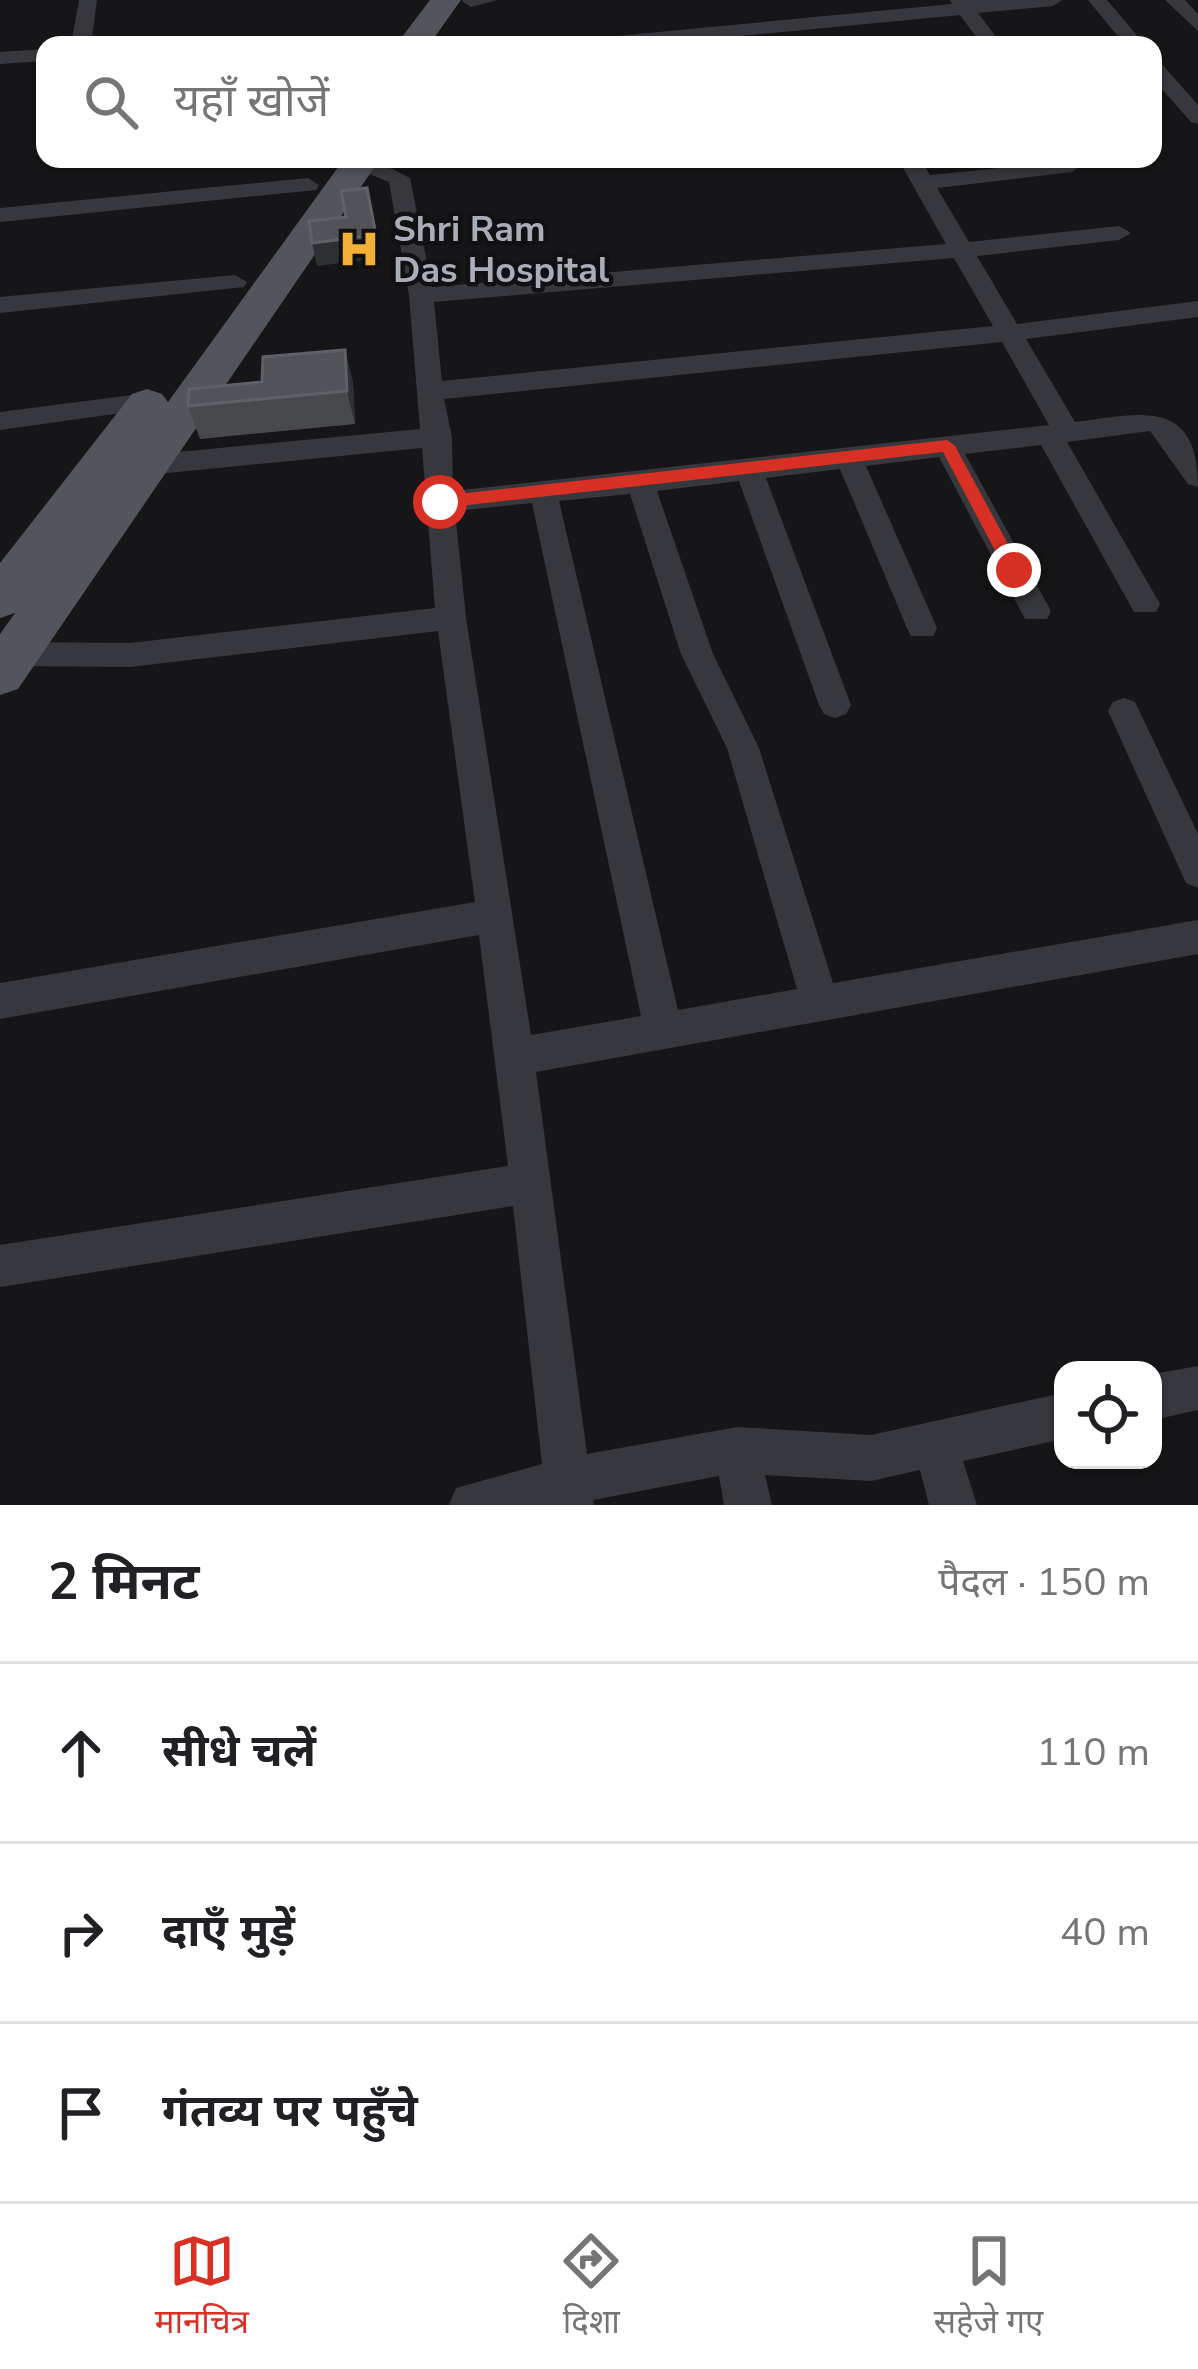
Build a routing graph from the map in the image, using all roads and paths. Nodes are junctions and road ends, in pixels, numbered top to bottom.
1 (88, 0) edge
2 (446, 0) edge
3 (488, 0) edge
4 (1053, 0) edge
5 (1097, 0) edge
6 (1174, 0) edge
7 (471, 1) edge
8 (962, 4) edge
9 (888, 16) edge
10 (1198, 25) edge
11 (716, 31) edge
12 (82, 36) edge
13 (419, 36) edge
14 (446, 36) edge
15 (669, 36) edge
16 (985, 36) edge
17 (1128, 36) edge
18 (36, 56) edge
19 (0, 58) edge
20 (1162, 76) edge
21 (1198, 118) edge
22 (326, 168) edge
23 (338, 168) edge
24 (339, 168) edge
25 (350, 168) edge
26 (914, 168) edge
27 (1047, 168) edge
28 (922, 183) junction
29 (0, 215) edge
30 (1119, 233) dead end
31 (959, 250) junction
32 (236, 282) junction
33 (421, 295) junction
34 (0, 305) edge
35 (1198, 309) edge
36 (1008, 333) junction
37 (434, 392) junction
38 (148, 402) junction
39 (0, 421) edge
40 (1058, 433) junction
41 (438, 436) junction
42 (947, 446) junction
43 (849, 458) junction
44 (147, 465) junction
45 (749, 470) junction
46 (1198, 477) edge
47 (640, 483) junction
48 (543, 491) junction
49 (440, 502) junction
50 (17, 555) edge
51 (0, 599) edge
52 (1145, 604) dead end
53 (1036, 611) dead end
54 (452, 618) junction
55 (922, 628) dead end
56 (7, 664) edge
57 (836, 706) dead end
58 (1124, 711) dead end
59 (1198, 872) edge
60 (492, 916) junction
61 (1198, 938) edge
62 (0, 1001) edge
63 (820, 1003) junction
64 (663, 1029) junction
65 (515, 1057) junction
66 (532, 1183) junction
67 (0, 1266) edge
68 (1198, 1388) edge
69 (1162, 1395) edge
70 (1054, 1418) edge
71 (935, 1444) junction
72 (737, 1450) junction
73 (569, 1493) edge
74 (472, 1505) edge
75 (748, 1505) edge
76 (953, 1505) edge

1 - 12 street
2 - 13 main road
3 - 7 street
4 - 8 street
5 - 17 street
6 - 10 street
7 - 14 main road
8 - 9 street
8 - 16 street
9 - 11 street
11 - 15 street
18 - 19 street
20 - 21 street
22 - 29 street
23 - 32 main road
24 - 44 main road
25 - 33 street
26 - 28 street
27 - 28 street
28 - 31 street
30 - 31 street
31 - 33 street
31 - 36 street
32 - 34 street
32 - 38 main road
33 - 37 street
35 - 36 street
36 - 37 street
36 - 40 street
37 - 41 street
38 - 39 street
38 - 50 main road
40 - 42 street
40 - 46 street
40 - 52 street
41 - 44 street
41 - 49 street
42 - 43 street
42 - 53 street
43 - 45 street
43 - 55 street
44 - 56 main road
45 - 47 street
45 - 57 street
47 - 48 street
47 - 63 street
48 - 49 street
48 - 64 street
49 - 54 street
50 - 51 main road
54 - 56 street
54 - 60 street
58 - 59 street
60 - 62 street
60 - 65 street
61 - 63 street
63 - 64 street
64 - 65 street
65 - 66 street
66 - 67 street
66 - 73 street
68 - 69 street
70 - 71 street
71 - 72 street
71 - 76 street
72 - 73 street
72 - 75 street
73 - 74 street

